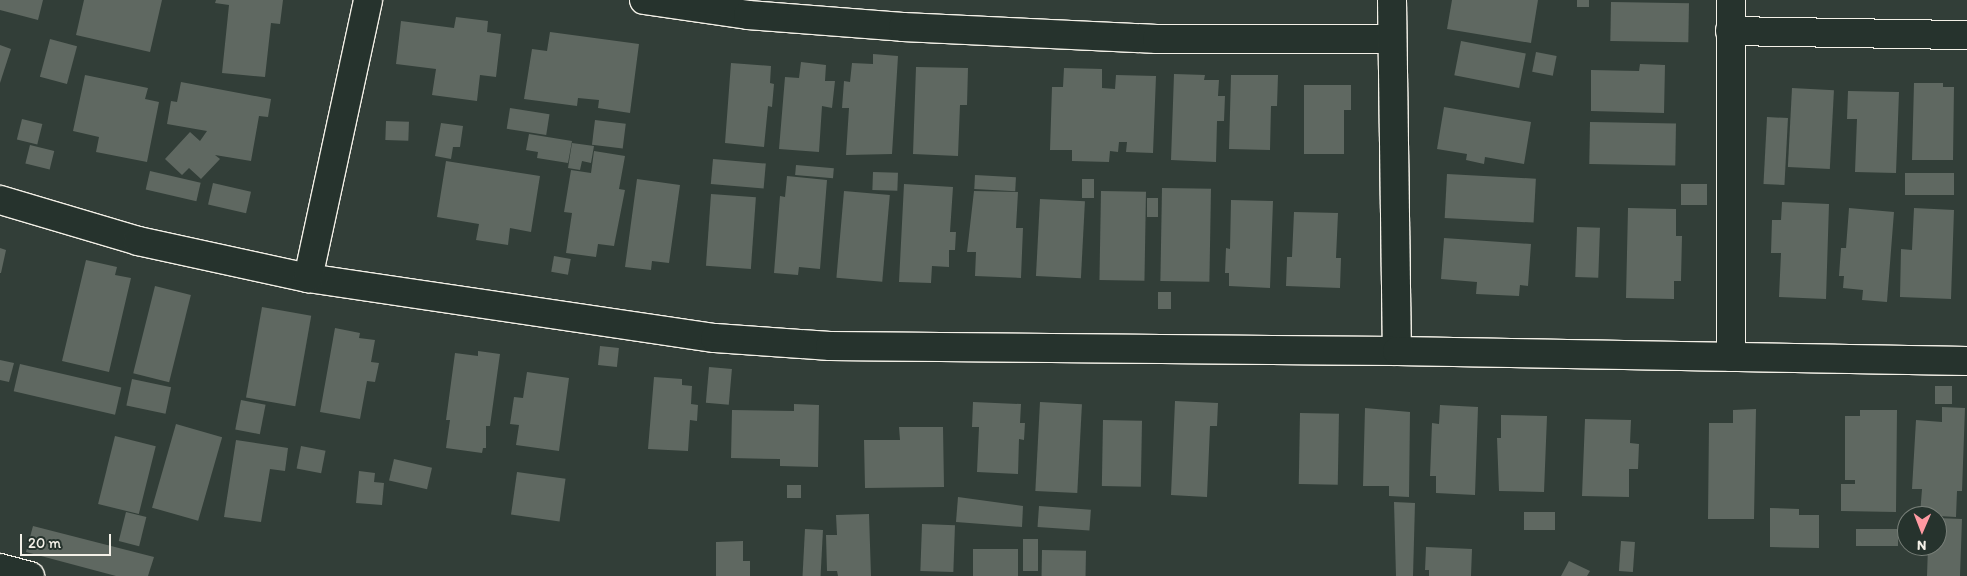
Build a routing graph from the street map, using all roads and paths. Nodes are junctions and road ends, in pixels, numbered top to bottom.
1 (368, 0) edge
2 (644, 0) edge
3 (1392, 0) edge
4 (1731, 0) edge
5 (1730, 31) junction
6 (1967, 34) edge
7 (1391, 39) junction
8 (0, 200) edge
9 (308, 278) junction
10 (1397, 351) junction
11 (1731, 357) junction
12 (1967, 361) edge
13 (0, 568) edge
14 (30, 576) edge

1 - 9 street
2 - 7 street
3 - 7 street
4 - 5 street
5 - 6 street
5 - 11 street
7 - 10 street
8 - 9 street
9 - 10 street
10 - 11 street
11 - 12 street
13 - 14 street

